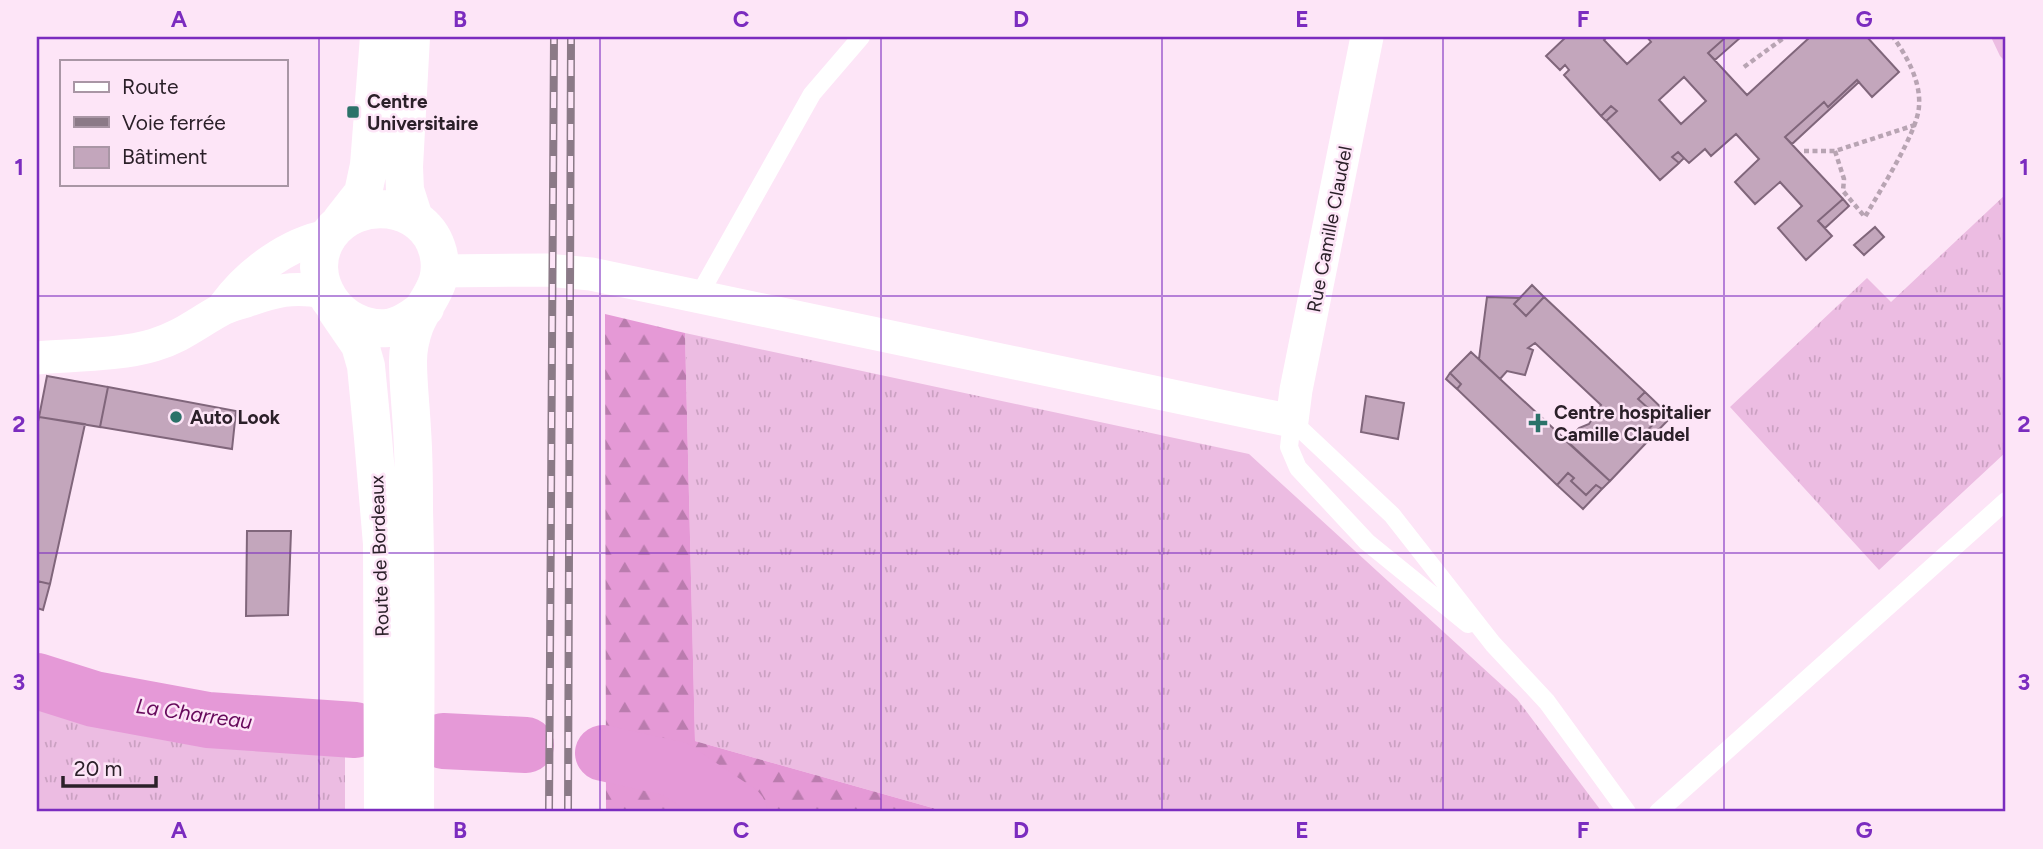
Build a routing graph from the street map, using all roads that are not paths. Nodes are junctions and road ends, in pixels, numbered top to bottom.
1 (379, 37) edge
2 (411, 37) edge
3 (861, 37) edge
4 (1367, 37) edge
5 (414, 218) junction
6 (335, 229) junction
7 (440, 271) junction
8 (699, 295) junction
9 (329, 300) junction
10 (425, 308) junction
11 (222, 310) junction
12 (37, 358) edge
13 (1292, 421) junction
14 (2006, 501) edge
15 (1493, 643) junction
16 (399, 737) junction
17 (383, 812) edge
18 (415, 812) edge
19 (1627, 812) edge
20 (1658, 812) edge

1 - 6 main road
2 - 5 main road
3 - 8 lane
4 - 13 street, Rue Camille Claudel
5 - 6 main road
5 - 7 main road
6 - 9 main road
6 - 11 street
7 - 8 street
7 - 10 main road
8 - 13 street
9 - 10 main road
9 - 11 street
9 - 16 main road, Route de Bordeaux
10 - 16 main road, Route de Bordeaux
11 - 12 street
13 - 15 lane
13 - 15 lane
14 - 20 lane
15 - 19 lane
16 - 17 main road, Route de Bordeaux
16 - 18 main road, Route de Bordeaux

